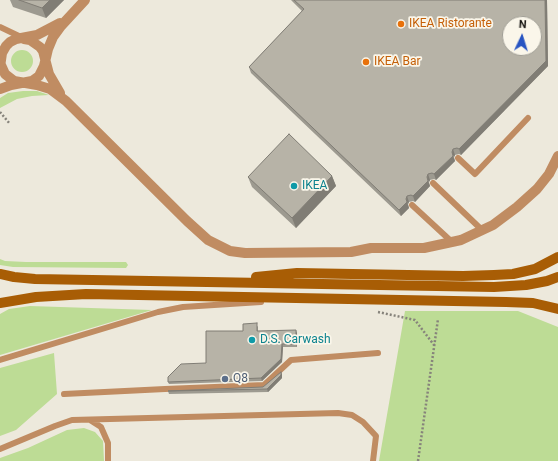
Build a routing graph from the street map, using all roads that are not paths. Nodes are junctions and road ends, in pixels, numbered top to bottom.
1 (85, 0) edge
2 (68, 17) junction
3 (0, 27) edge
4 (24, 38) junction
5 (0, 57) edge
6 (45, 62) junction
7 (0, 66) edge
8 (21, 83) junction
9 (0, 89) edge
10 (66, 101) junction
11 (528, 118) dead end
12 (558, 156) edge
13 (458, 158) dead end
14 (433, 183) dead end
15 (412, 205) dead end
16 (482, 230) junction
17 (452, 242) junction
18 (558, 257) edge
19 (0, 274) edge
20 (558, 277) edge
21 (216, 282) junction
22 (307, 298) junction
23 (0, 303) edge
24 (558, 309) edge
25 (378, 353) dead end
26 (0, 360) edge
27 (64, 394) dead end
28 (89, 420) junction
29 (0, 450) edge
30 (108, 461) edge
31 (373, 461) edge

1 - 2 street
2 - 4 street
2 - 6 street
3 - 4 lane
4 - 5 street
4 - 6 street
5 - 7 street
6 - 8 street
6 - 10 street
7 - 8 street
8 - 9 street
8 - 10 street
10 - 17 street
11 - 13 lane
12 - 16 street
14 - 16 lane
15 - 17 lane
16 - 17 street
18 - 21 main road
19 - 21 main road
20 - 21 main road
22 - 23 main road
22 - 24 main road
22 - 26 lane
25 - 27 lane
28 - 29 lane
28 - 30 lane
28 - 31 lane

